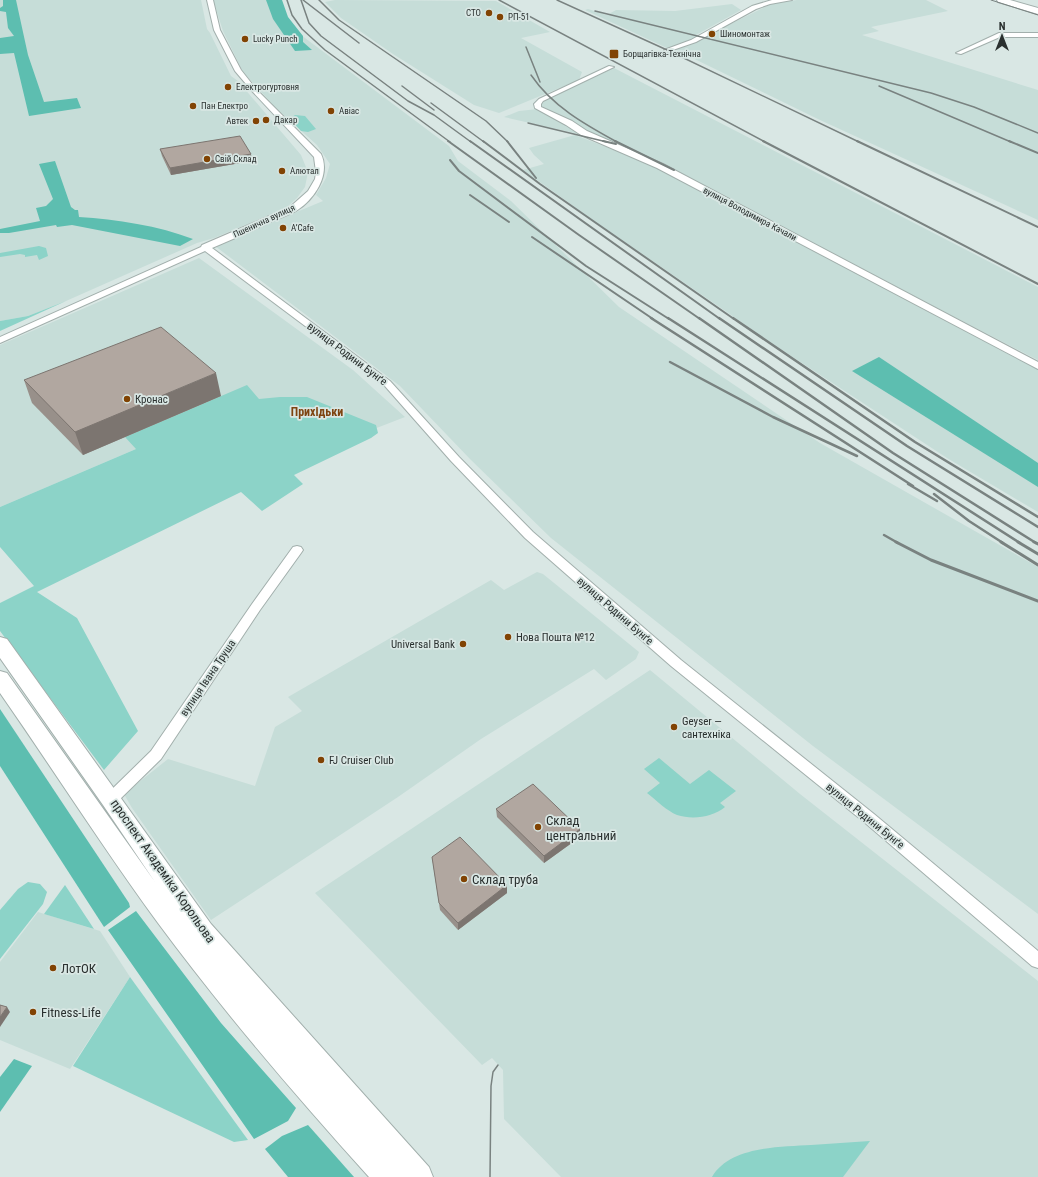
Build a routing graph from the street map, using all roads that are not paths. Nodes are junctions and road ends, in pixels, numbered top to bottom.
1 (210, 0) edge
2 (789, 0) edge
3 (1001, 0) edge
4 (1022, 0) edge
5 (1038, 5) edge
6 (1038, 11) edge
7 (1038, 35) edge
8 (667, 50) dead end
9 (959, 53) dead end
10 (611, 67) dead end
11 (205, 248) junction
12 (0, 340) edge
13 (1038, 366) edge
14 (298, 550) dead end
15 (0, 644) edge
16 (0, 678) edge
17 (111, 799) junction
18 (1038, 961) edge
19 (387, 1177) edge
20 (419, 1177) edge

1 - 11 street, Пшенична вулиця
2 - 8 street
3 - 6 main road
4 - 5 main road
7 - 9 street
10 - 13 street, вулиця Володимира Качали
11 - 12 street, Пшенична вулиця
11 - 18 street, вулиця Родини Бунґе
14 - 17 street, вулиця Івана Труша
15 - 17 main road, проспект Академіка Корольова
16 - 19 main road, проспект Академіка Корольова
17 - 20 main road, проспект Академіка Корольова

